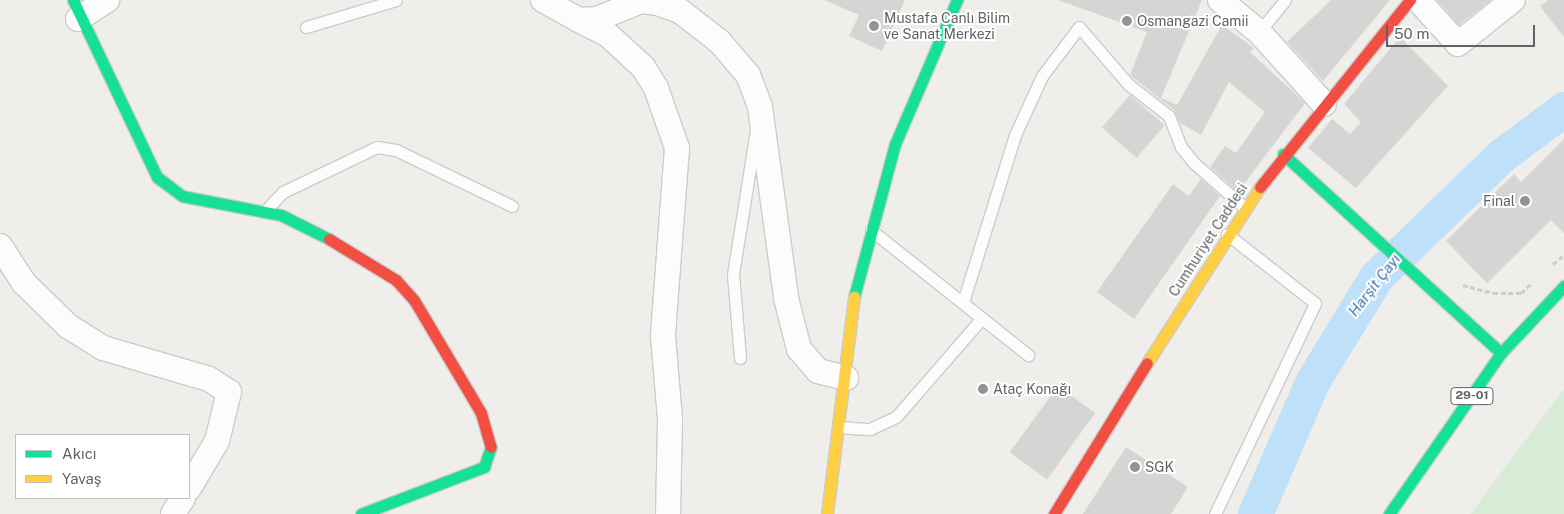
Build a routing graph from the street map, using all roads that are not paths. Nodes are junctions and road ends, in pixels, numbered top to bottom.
1 (107, 0) edge
2 (396, 0) edge
3 (543, 0) edge
4 (957, 0) edge
5 (1220, 0) edge
6 (1285, 0) edge
7 (1410, 0) edge
8 (1418, 0) edge
9 (1513, 0) edge
10 (76, 9) edge
11 (579, 20) junction
12 (306, 27) dead end
13 (1259, 32) junction
14 (1324, 104) junction
15 (760, 107) junction
16 (1283, 154) junction
17 (512, 206) dead end
18 (1245, 208) junction
19 (265, 212) junction
20 (871, 230) junction
21 (1227, 234) junction
22 (0, 246) edge
23 (1564, 286) edge
24 (963, 302) junction
25 (982, 318) junction
26 (1501, 353) junction
27 (1028, 355) dead end
28 (740, 358) dead end
29 (846, 378) junction
30 (839, 427) junction
31 (190, 486) edge
32 (182, 499) edge
33 (173, 514) edge
34 (361, 514) edge
35 (668, 514) edge
36 (827, 514) edge
37 (1054, 514) edge
38 (1215, 514) edge
39 (1389, 514) edge

1 - 10 street
2 - 12 lane
3 - 11 street
4 - 20 main road
5 - 13 street
6 - 13 lane
7 - 14 main road, Cumhuriyet Caddesi
8 - 9 street
10 - 19 main road
11 - 15 street
11 - 35 street
13 - 14 street
14 - 16 main road, Cumhuriyet Caddesi
15 - 28 lane
15 - 29 street
16 - 18 main road, Cumhuriyet Caddesi
16 - 26 main road
17 - 19 lane
18 - 21 main road, Cumhuriyet Caddesi
18 - 24 lane
19 - 34 main road
20 - 24 lane
20 - 29 main road
21 - 37 main road, Cumhuriyet Caddesi
21 - 38 lane
22 - 31 street
23 - 26 main road, 29-01 / 29-01
24 - 25 lane
25 - 27 lane
25 - 30 lane
26 - 39 main road, 29-01 / 29-01
29 - 30 main road
30 - 36 main road
32 - 33 street

